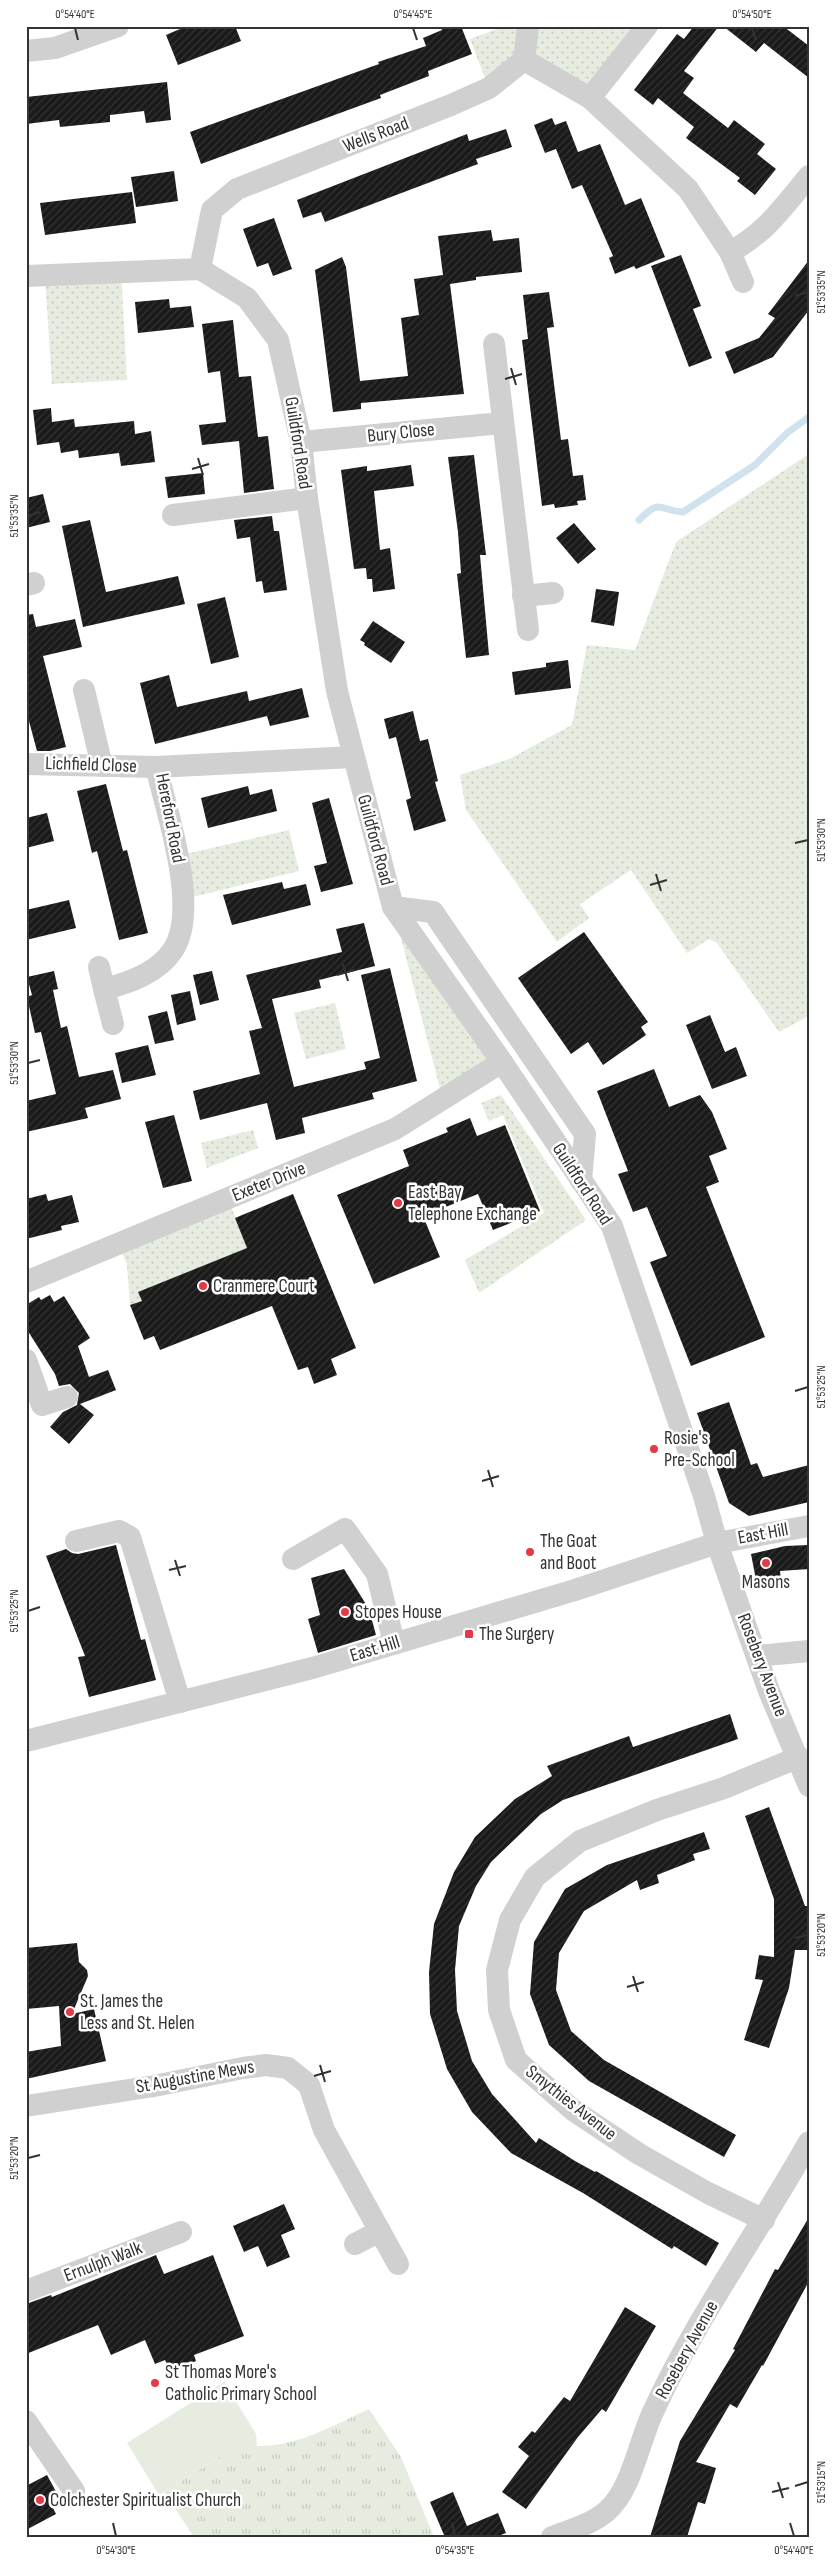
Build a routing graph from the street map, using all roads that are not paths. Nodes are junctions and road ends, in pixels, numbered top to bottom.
1 (118, 26) edge
2 (528, 26) edge
3 (646, 26) edge
4 (26, 51) edge
5 (524, 60) junction
6 (590, 98) junction
7 (809, 176) edge
8 (730, 252) junction
9 (200, 269) junction
10 (26, 276) edge
11 (743, 282) dead end
12 (494, 344) dead end
13 (502, 423) junction
14 (301, 442) junction
15 (307, 498) junction
16 (172, 515) dead end
17 (553, 593) dead end
18 (523, 596) junction
19 (528, 630) dead end
20 (84, 690) dead end
21 (353, 757) junction
22 (26, 764) edge
23 (102, 766) junction
24 (156, 767) junction
25 (393, 907) junction
26 (99, 967) dead end
27 (104, 989) junction
28 (112, 1024) dead end
29 (502, 1062) junction
30 (581, 1181) junction
31 (26, 1282) edge
32 (26, 1360) edge
33 (67, 1397) dead end
34 (34, 1408) edge
35 (809, 1526) edge
36 (76, 1541) dead end
37 (717, 1543) junction
38 (292, 1559) dead end
39 (394, 1643) junction
40 (809, 1651) edge
41 (757, 1656) junction
42 (180, 1702) junction
43 (26, 1741) edge
44 (799, 1757) junction
45 (809, 1786) edge
46 (26, 2106) edge
47 (809, 2142) edge
48 (764, 2220) junction
49 (380, 2231) junction
50 (181, 2232) dead end
51 (355, 2244) dead end
52 (398, 2264) dead end
53 (26, 2291) edge
54 (26, 2421) edge
55 (74, 2492) dead end
56 (552, 2537) edge

1 - 4 street
2 - 5 street
3 - 6 street
5 - 6 street
5 - 9 street, Wells Road
6 - 8 street
7 - 8 street
8 - 11 street
9 - 10 street
9 - 14 street, Guildford Road
12 - 13 street
13 - 14 street, Bury Close
13 - 18 street
14 - 15 street, Guildford Road
15 - 16 street
15 - 21 street, Guildford Road
17 - 18 street
18 - 19 street
20 - 23 street
21 - 24 street, Hereford Road
21 - 25 street, Guildford Road
22 - 23 street, Lichfield Close
23 - 24 street, Lichfield Close
24 - 27 street, Hereford Road
25 - 29 street, Guildford Road
25 - 30 street
26 - 27 street
27 - 28 street
29 - 30 street, Guildford Road
29 - 31 street, Exeter Drive
30 - 37 street, Guildford Road
32 - 34 street
33 - 34 street
35 - 37 street, East Hill
36 - 42 street
37 - 39 street, East Hill
37 - 41 street, Rosebery Avenue
38 - 39 street
39 - 42 street, East Hill
40 - 41 street
41 - 44 street, Rosebery Avenue
42 - 43 street, East Hill
44 - 45 street, Rosebery Avenue
44 - 48 street, Smythies Avenue
46 - 49 street, St Augustine Mews
47 - 48 street, Rosebery Avenue
48 - 56 street, Rosebery Avenue
49 - 51 street
49 - 52 street, St Augustine Mews
50 - 53 street, Ernulph Walk
54 - 55 street

